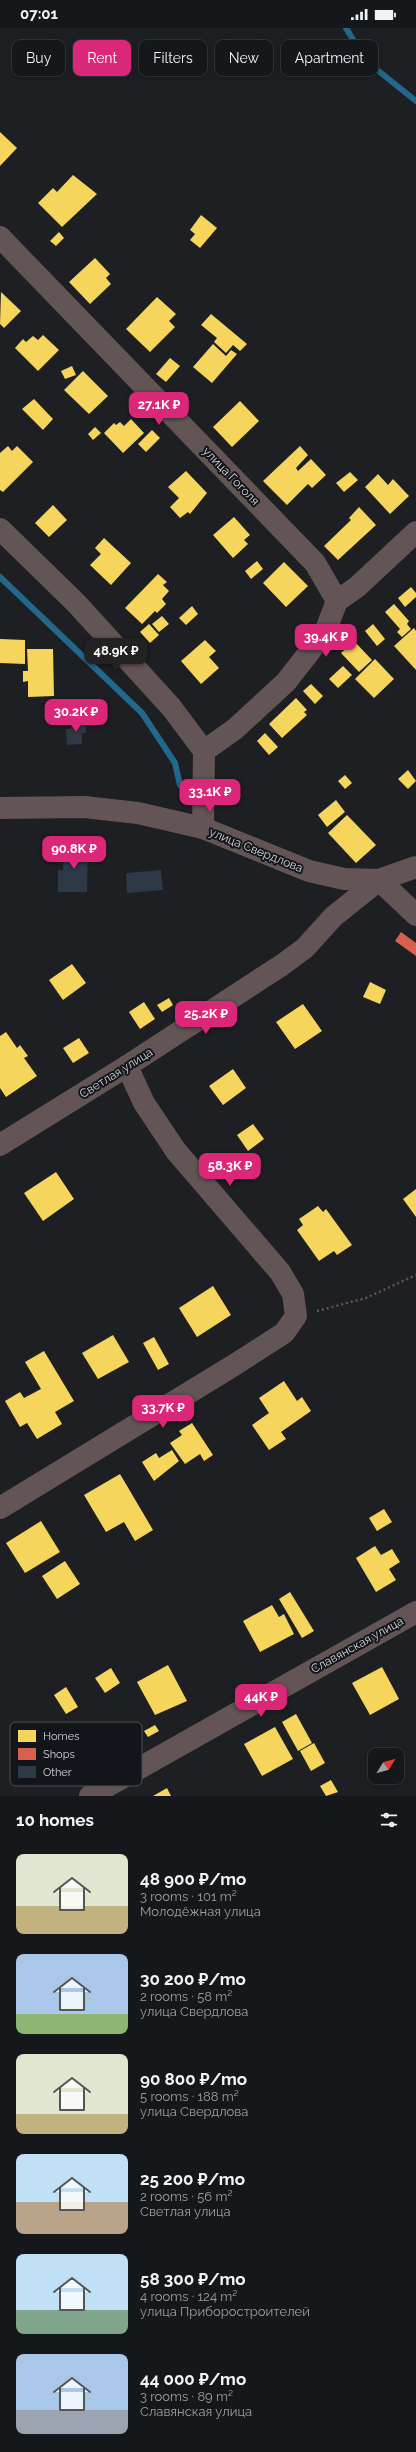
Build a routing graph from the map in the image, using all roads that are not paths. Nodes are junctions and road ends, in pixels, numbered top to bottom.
1 (0, 237) edge
2 (0, 529) edge
3 (416, 532) edge
4 (337, 601) junction
5 (204, 751) junction
6 (0, 808) edge
7 (203, 828) junction
8 (416, 867) edge
9 (379, 880) junction
10 (416, 915) edge
11 (127, 1066) junction
12 (0, 1145) edge
13 (0, 1508) edge
14 (416, 1612) edge
15 (142, 1767) edge
16 (108, 1786) edge
17 (90, 1796) edge

1 - 4 street, улица Гоголя
2 - 5 street
3 - 4 street
4 - 5 street
5 - 7 street
6 - 7 street, улица Свердлова
7 - 9 street, улица Свердлова
8 - 9 street, улица Свердлова
9 - 10 street
9 - 11 street, Светлая улица
11 - 12 street, Светлая улица
11 - 13 street
14 - 15 street, Славянская улица
16 - 17 street, Славянская улица

